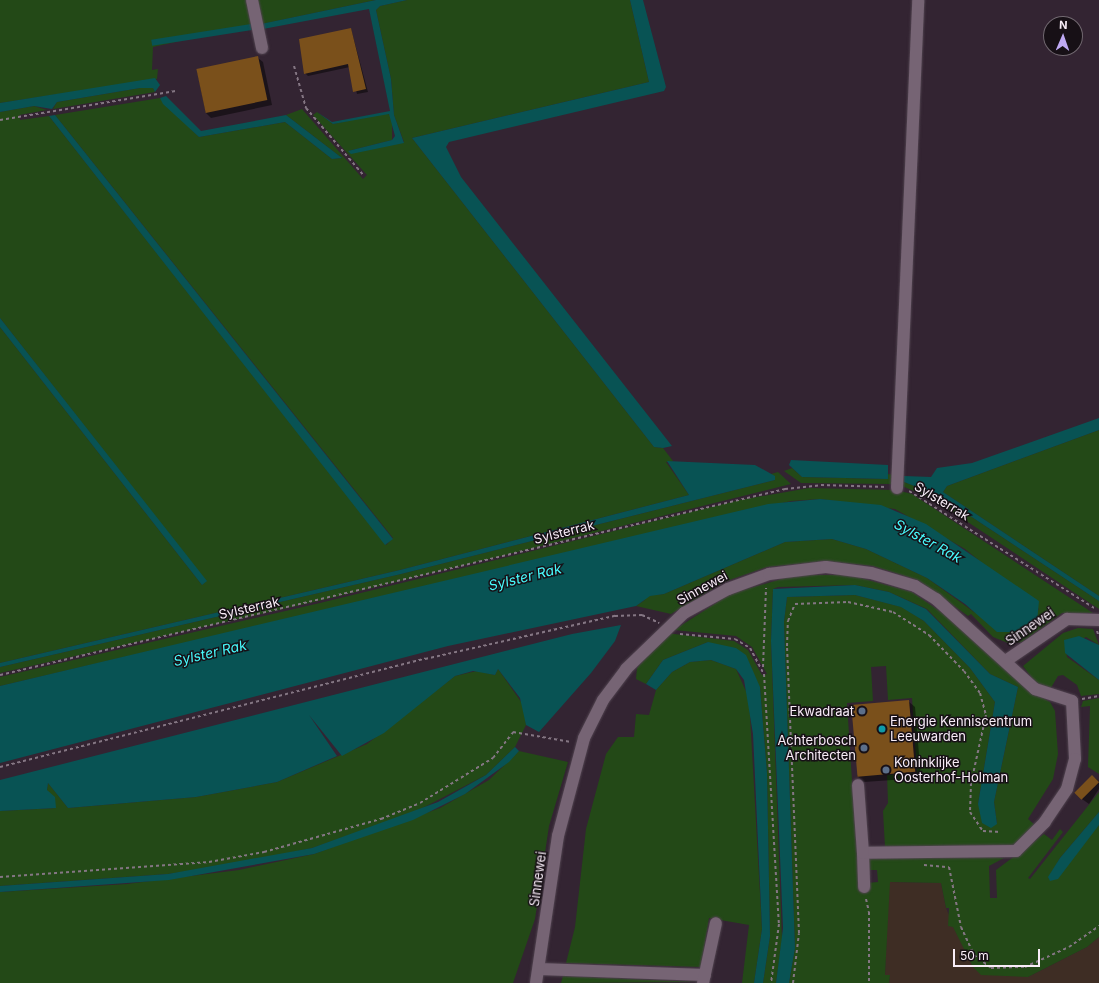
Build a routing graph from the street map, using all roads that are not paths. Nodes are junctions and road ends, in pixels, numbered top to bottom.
1 (252, 0) edge
2 (918, 0) edge
3 (262, 48) dead end
4 (897, 488) road end
5 (1098, 620) edge
6 (1007, 660) junction
7 (858, 785) dead end
8 (863, 853) junction
9 (864, 887) road end
10 (716, 923) dead end
11 (539, 969) junction
12 (704, 979) edge
13 (536, 983) edge

1 - 3 street
2 - 4 street
5 - 6 street, Sinnewei
6 - 8 street
6 - 11 street, Sinnewei
7 - 8 street
8 - 9 street
10 - 12 street
11 - 12 street
11 - 13 street, Sinnewei

